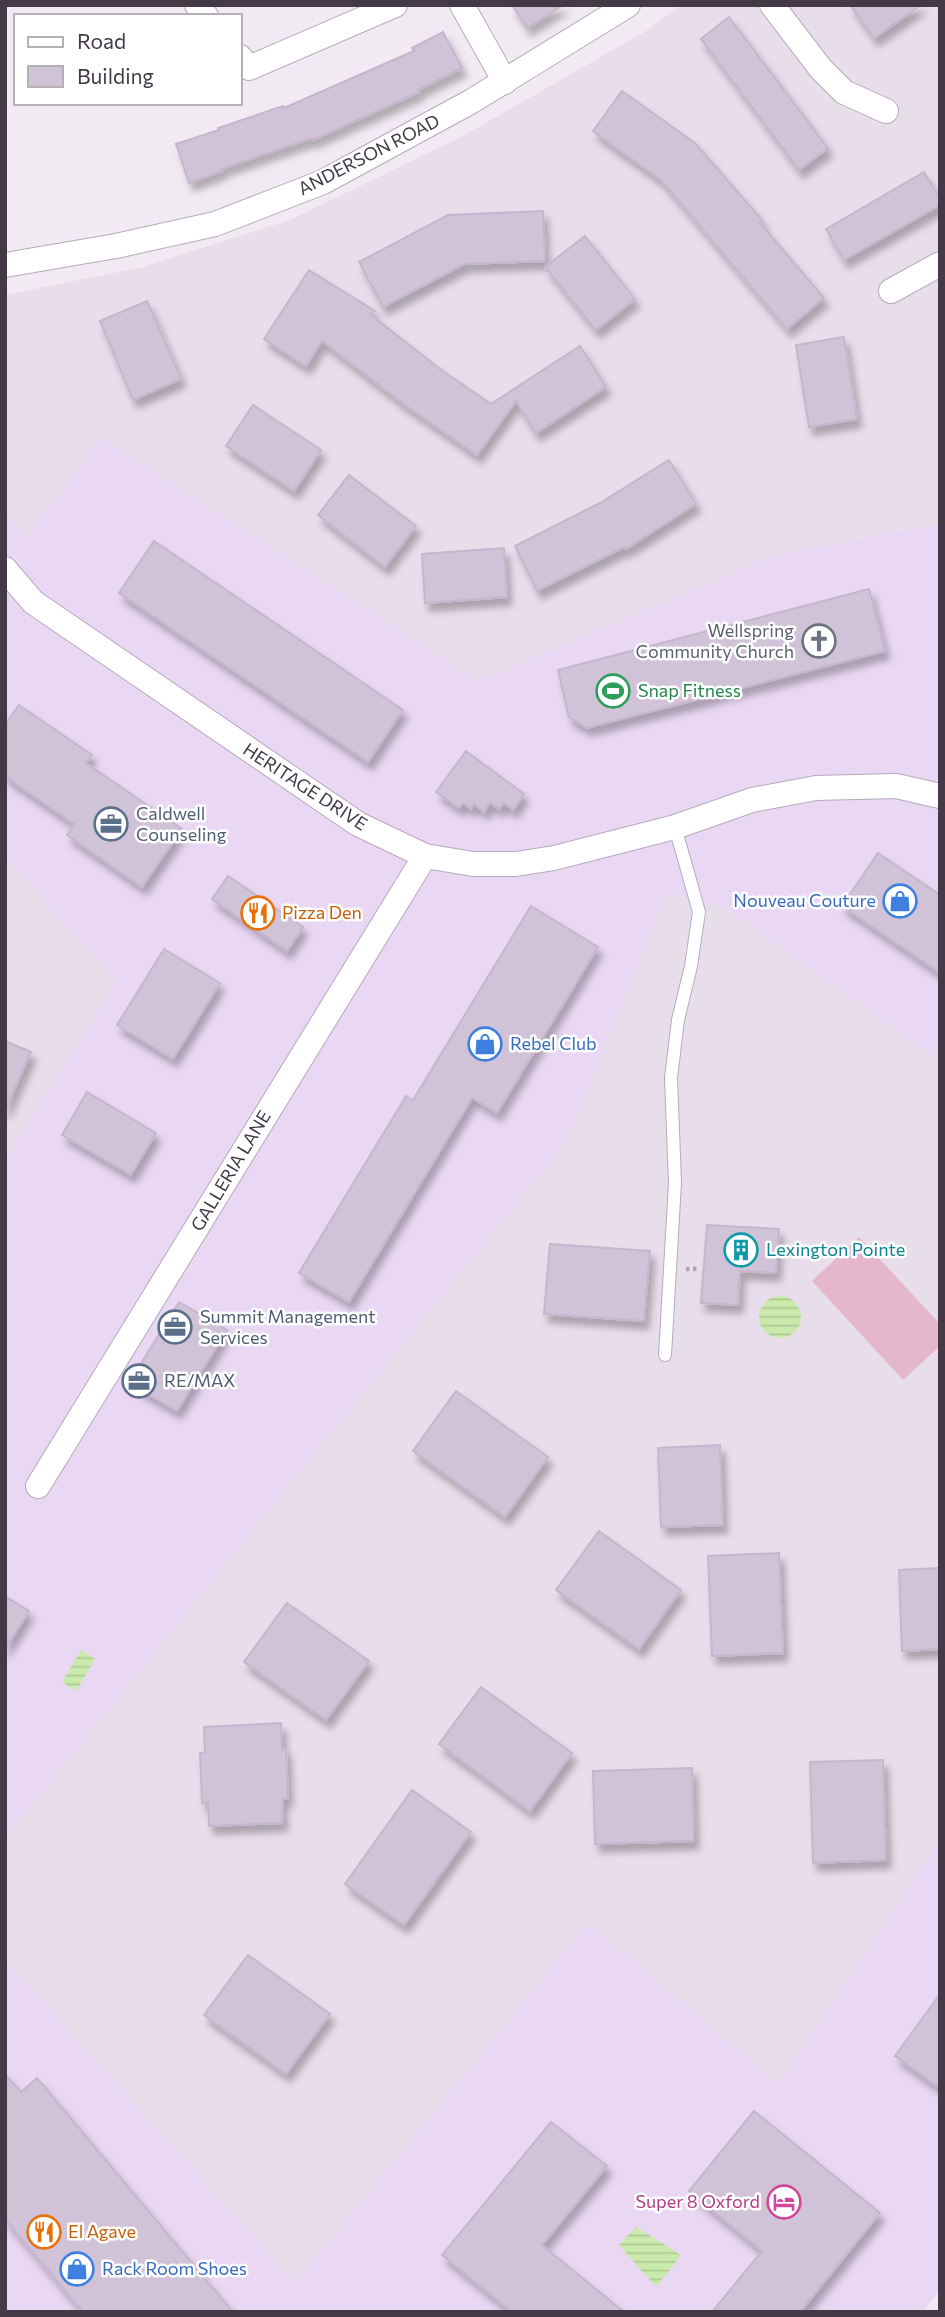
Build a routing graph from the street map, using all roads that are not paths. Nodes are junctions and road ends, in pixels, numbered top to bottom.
1 (395, 5) edge
2 (462, 5) edge
3 (628, 5) edge
4 (772, 5) edge
5 (242, 59) edge
6 (505, 82) junction
7 (886, 111) dead end
8 (940, 264) edge
9 (5, 265) edge
10 (891, 291) dead end
11 (5, 569) edge
12 (940, 796) edge
13 (675, 827) junction
14 (425, 856) junction
15 (665, 1355) dead end
16 (38, 1486) dead end

1 - 5 street
2 - 6 street
3 - 6 street, ANDERSON ROAD
4 - 7 street
6 - 9 street, ANDERSON ROAD
8 - 10 street
11 - 14 street, HERITAGE DRIVE
12 - 13 street, HERITAGE DRIVE
13 - 14 street, HERITAGE DRIVE
13 - 15 lane
14 - 16 street, GALLERIA LANE

